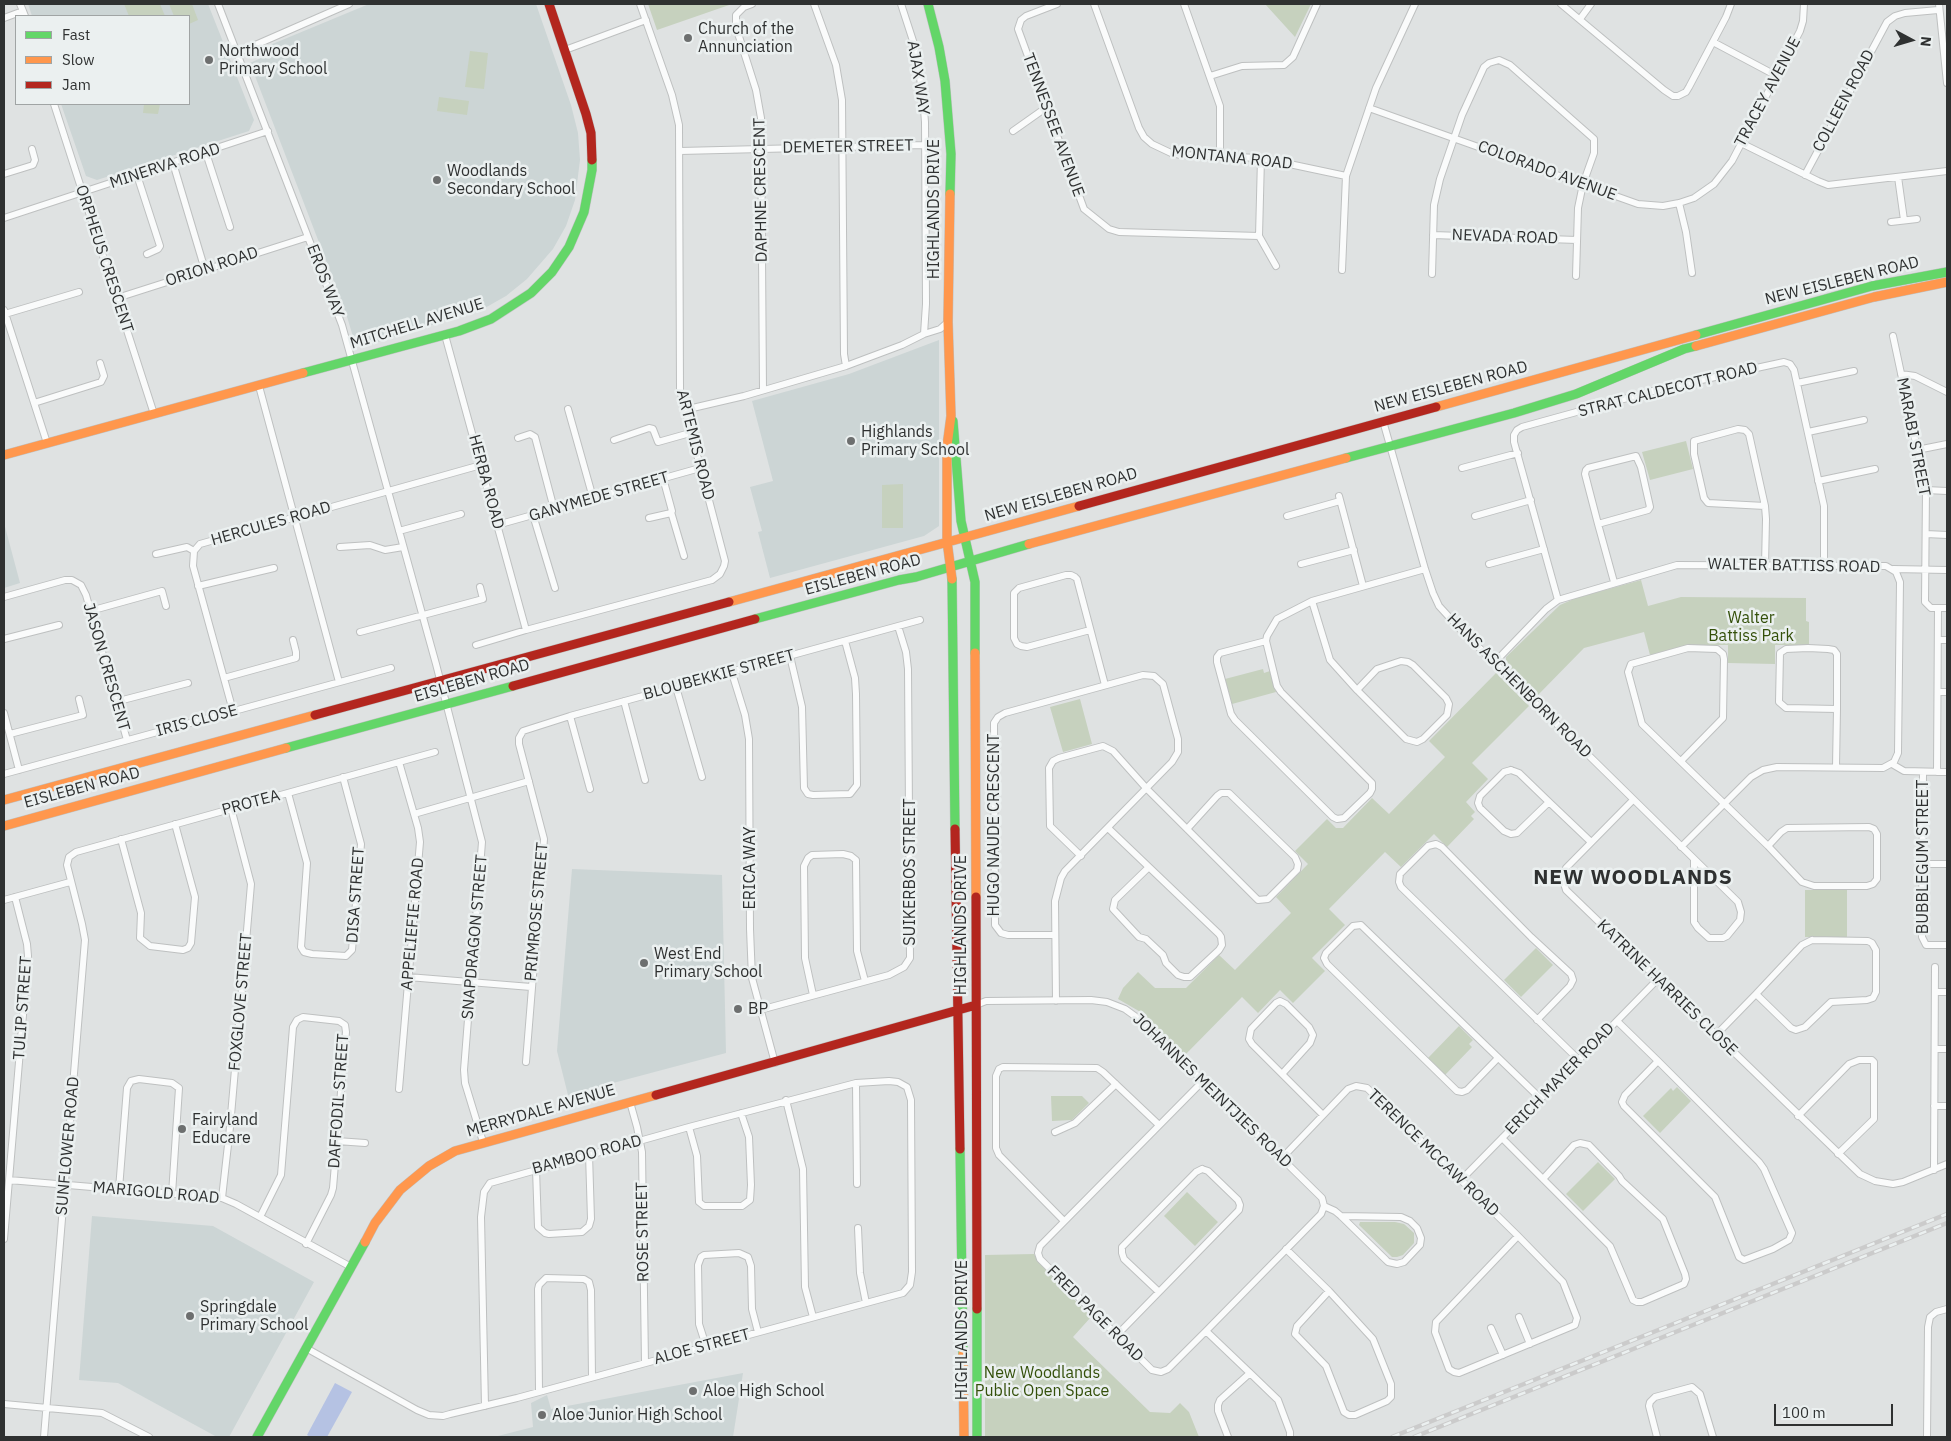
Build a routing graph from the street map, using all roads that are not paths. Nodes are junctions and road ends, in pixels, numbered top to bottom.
1 (20, 4) edge
2 (218, 4) edge
3 (350, 4) edge
4 (548, 4) edge
5 (640, 4) edge
6 (752, 4) edge
7 (814, 4) edge
8 (900, 4) edge
9 (928, 4) edge
10 (1057, 4) edge
11 (1094, 4) edge
12 (1184, 4) edge
13 (1317, 4) edge
14 (1415, 4) edge
15 (1561, 4) edge
16 (1591, 4) edge
17 (1730, 4) edge
18 (1804, 4) edge
19 (1938, 7) edge
20 (24, 14) edge
21 (1580, 19) junction
22 (646, 20) junction
23 (1713, 42) junction
24 (565, 50) junction
25 (236, 53) junction
26 (1210, 76) junction
27 (1777, 76) junction
28 (1947, 83) edge
29 (54, 105) edge
30 (1047, 107) junction
31 (1369, 108) junction
32 (268, 131) junction
33 (1013, 131) dead end
34 (1454, 138) junction
35 (1741, 143) junction
36 (925, 145) junction
37 (844, 147) junction
38 (32, 149) dead end
39 (762, 149) junction
40 (680, 151) junction
41 (206, 153) junction
42 (1220, 156) junction
43 (1261, 158) junction
44 (173, 163) junction
45 (1947, 171) edge
46 (4, 174) edge
47 (1805, 174) junction
48 (137, 175) junction
49 (1346, 176) junction
50 (1722, 176) joint
51 (1898, 177) junction
52 (1583, 184) junction
53 (82, 194) junction
54 (1679, 203) junction
55 (4, 218) edge
56 (1917, 219) dead end
57 (1904, 220) junction
58 (1891, 222) dead end
59 (230, 227) dead end
60 (1433, 235) junction
61 (308, 236) junction
62 (1259, 236) junction
63 (1577, 240) junction
64 (147, 254) dead end
65 (1276, 266) dead end
66 (205, 270) junction
67 (1342, 270) dead end
68 (1947, 272) edge
69 (1692, 273) dead end
70 (1432, 274) dead end
71 (1576, 276) dead end
72 (1947, 282) edge
73 (79, 292) dead end
74 (117, 298) junction
75 (4, 312) edge
76 (948, 322) junction
77 (935, 331) junction
78 (445, 334) junction
79 (924, 334) junction
80 (1893, 336) dead end
81 (949, 342) junction
82 (353, 359) junction
83 (100, 363) dead end
84 (846, 366) junction
85 (1854, 371) dead end
86 (1901, 374) junction
87 (1797, 383) junction
88 (259, 386) junction
89 (763, 390) junction
90 (1947, 392) edge
91 (34, 403) junction
92 (568, 409) dead end
93 (684, 410) junction
94 (154, 414) junction
95 (951, 416) junction
96 (1864, 420) dead end
97 (1383, 421) junction
98 (1808, 432) junction
99 (690, 433) junction
100 (518, 438) dead end
101 (614, 440) dead end
102 (47, 443) junction
103 (1947, 444) edge
104 (1390, 447) junction
105 (1918, 450) junction
106 (1518, 453) junction
107 (4, 455) edge
108 (481, 465) junction
109 (700, 468) junction
110 (1462, 468) dead end
111 (1875, 469) dead end
112 (663, 478) junction
113 (1818, 481) junction
114 (1926, 490) junction
115 (1947, 491) edge
116 (388, 492) junction
117 (592, 498) junction
118 (1531, 500) junction
119 (1764, 506) junction
120 (554, 509) junction
121 (671, 512) junction
122 (461, 514) dead end
123 (533, 515) junction
124 (1287, 516) dead end
125 (1475, 516) dead end
126 (294, 517) junction
127 (649, 518) dead end
128 (1598, 524) junction
129 (497, 525) junction
130 (399, 531) junction
131 (1926, 534) junction
132 (1947, 535) edge
133 (964, 536) junction
134 (947, 541) junction
135 (340, 546) dead end
136 (403, 547) junction
137 (1544, 549) junction
138 (1354, 550) junction
139 (194, 551) junction
140 (156, 554) dead end
141 (684, 556) dead end
142 (972, 561) junction
143 (1301, 564) dead end
144 (1489, 564) dead end
145 (1765, 565) junction
146 (1824, 566) junction
147 (274, 568) dead end
148 (950, 568) junction
149 (1424, 569) junction
150 (1893, 569) junction
151 (1925, 570) junction
152 (1947, 570) edge
153 (1614, 582) junction
154 (198, 586) junction
155 (1364, 586) junction
156 (480, 587) dead end
157 (555, 588) dead end
158 (4, 597) edge
159 (1558, 600) junction
160 (1312, 601) junction
161 (166, 606) dead end
162 (1938, 608) junction
163 (1947, 608) edge
164 (90, 611) junction
165 (422, 615) junction
166 (920, 620) dead end
167 (59, 625) dead end
168 (898, 626) junction
169 (526, 630) junction
170 (1090, 630) junction
171 (360, 632) dead end
172 (4, 639) edge
173 (293, 640) dead end
174 (1938, 640) junction
175 (1947, 640) edge
176 (845, 641) junction
177 (1266, 641) junction
178 (476, 645) dead end
179 (790, 656) junction
180 (1494, 663) junction
181 (391, 668) dead end
182 (732, 672) junction
183 (224, 678) junction
184 (440, 681) junction
185 (188, 682) dead end
186 (339, 682) junction
187 (1105, 685) junction
188 (676, 687) junction
189 (1357, 690) junction
190 (1938, 692) junction
191 (1947, 692) edge
192 (79, 699) dead end
193 (624, 701) junction
194 (115, 702) junction
195 (445, 705) junction
196 (1837, 709) junction
197 (233, 711) junction
198 (4, 713) edge
199 (570, 716) junction
200 (10, 734) junction
201 (520, 734) joint
202 (126, 740) junction
203 (435, 752) dead end
204 (1682, 761) junction
205 (399, 762) junction
206 (1892, 764) junction
207 (1836, 768) junction
208 (19, 770) junction
209 (1923, 772) junction
210 (1937, 772) junction
211 (1947, 772) edge
212 (4, 774) edge
213 (343, 777) junction
214 (702, 778) dead end
215 (645, 780) dead end
216 (530, 781) junction
217 (590, 789) dead end
218 (1147, 789) junction
219 (288, 793) junction
220 (470, 797) junction
221 (4, 800) edge
222 (1633, 800) junction
223 (1549, 802) junction
224 (1724, 803) junction
225 (231, 808) junction
226 (414, 814) junction
227 (175, 824) junction
228 (4, 826) edge
229 (1108, 828) junction
230 (1187, 829) junction
231 (120, 839) junction
232 (1591, 842) junction
233 (1768, 846) junction
234 (1681, 847) junction
235 (1081, 856) junction
236 (69, 857) joint
237 (1694, 860) junction
238 (1922, 864) junction
239 (1947, 864) edge
240 (1148, 867) junction
241 (70, 882) junction
242 (15, 897) junction
243 (4, 900) edge
244 (1054, 935) junction
245 (1947, 945) edge
246 (1935, 967) dead end
247 (408, 977) junction
248 (1658, 979) junction
249 (865, 981) junction
250 (471, 983) junction
251 (531, 987) junction
252 (1935, 992) junction
253 (1947, 992) edge
254 (1756, 994) junction
255 (813, 995) junction
256 (1056, 1001) junction
257 (976, 1005) junction
258 (959, 1009) junction
259 (760, 1010) junction
260 (1537, 1020) junction
261 (1617, 1021) junction
262 (1716, 1035) junction
263 (1935, 1049) junction
264 (1947, 1049) edge
265 (1498, 1058) junction
266 (1579, 1060) junction
267 (1658, 1061) junction
268 (526, 1062) dead end
269 (775, 1062) junction
270 (1282, 1074) junction
271 (1203, 1081) junction
272 (856, 1083) junction
273 (903, 1084) joint
274 (1116, 1084) junction
275 (399, 1089) dead end
276 (1540, 1099) junction
277 (786, 1100) junction
278 (630, 1102) junction
279 (1934, 1106) junction
280 (1947, 1106) edge
281 (741, 1113) junction
282 (1323, 1115) junction
283 (1798, 1116) junction
284 (1159, 1125) junction
285 (689, 1127) junction
286 (1055, 1132) dead end
287 (1502, 1138) junction
288 (640, 1140) junction
289 (337, 1141) junction
290 (483, 1142) junction
291 (364, 1143) dead end
292 (589, 1154) junction
293 (1838, 1154) junction
294 (1282, 1158) junction
295 (1947, 1164) edge
296 (536, 1169) junction
297 (1934, 1170) junction
298 (1543, 1179) junction
299 (9, 1180) junction
300 (1461, 1180) junction
301 (857, 1184) dead end
302 (64, 1185) junction
303 (119, 1189) junction
304 (172, 1194) junction
305 (222, 1198) junction
306 (1324, 1206) junction
307 (1341, 1216) junction
308 (260, 1217) junction
309 (1064, 1221) junction
310 (858, 1228) dead end
311 (1518, 1236) junction
312 (4, 1239) edge
313 (306, 1244) junction
314 (1286, 1249) junction
315 (351, 1267) junction
316 (1159, 1292) junction
317 (1329, 1292) junction
318 (866, 1303) junction
319 (1947, 1309) edge
320 (813, 1317) junction
321 (1520, 1317) dead end
322 (1491, 1328) dead end
323 (1206, 1331) junction
324 (758, 1332) junction
325 (1117, 1335) junction
326 (1530, 1344) junction
327 (706, 1346) junction
328 (306, 1348) junction
329 (1503, 1355) junction
330 (645, 1363) junction
331 (1250, 1373) junction
332 (592, 1377) junction
333 (538, 1391) junction
334 (4, 1404) edge
335 (485, 1406) junction
336 (47, 1407) junction
337 (44, 1437) edge
338 (149, 1437) edge
339 (257, 1437) edge
340 (964, 1437) edge
341 (977, 1437) edge
342 (1228, 1437) edge
343 (1290, 1437) edge
344 (1658, 1437) edge
345 (1713, 1437) edge
346 (1928, 1437) edge

1 - 20 street
2 - 25 street, EROS WAY
3 - 25 street
4 - 24 main road, MITCHELL AVENUE
5 - 22 street, ARTEMIS ROAD
6 - 39 street, DAPHNE CRESCENT
7 - 37 street
8 - 36 street, AJAX WAY
9 - 76 main road, HIGHLANDS DRIVE
10 - 30 street, TENNESSEE AVENUE
11 - 42 street, MONTANA ROAD
12 - 26 street
13 - 26 street
14 - 31 street
15 - 21 street
16 - 21 street
17 - 23 street
18 - 27 street, TRACEY AVENUE
19 - 28 street
19 - 47 street, COLLEEN ROAD
21 - 23 street
22 - 24 street
22 - 40 street, ARTEMIS ROAD
23 - 27 street
24 - 78 main road, MITCHELL AVENUE
25 - 32 street, EROS WAY
26 - 42 street
27 - 35 street, TRACEY AVENUE
29 - 53 street, ORPHEUS CRESCENT
30 - 33 street
30 - 62 street, TENNESSEE AVENUE
31 - 34 street, COLORADO AVENUE
31 - 49 street
32 - 41 street, MINERVA ROAD
32 - 61 street, EROS WAY
34 - 52 street, COLORADO AVENUE
34 - 52 street
34 - 60 street
35 - 47 street
35 - 50 street, TRACEY AVENUE
36 - 37 street, DEMETER STREET
36 - 79 street, AJAX WAY
37 - 39 street, DEMETER STREET
37 - 84 street
38 - 46 street
39 - 40 street, DEMETER STREET
39 - 89 street, DAPHNE CRESCENT
40 - 93 street, ARTEMIS ROAD
41 - 44 street, MINERVA ROAD
41 - 59 street
42 - 43 street, MONTANA ROAD
43 - 49 street, MONTANA ROAD
43 - 62 street
44 - 48 street, MINERVA ROAD
44 - 66 street
45 - 51 street
47 - 51 street
48 - 53 street, MINERVA ROAD
48 - 64 street
49 - 67 street
50 - 54 street, COLORADO AVENUE
51 - 57 street
52 - 54 street, COLORADO AVENUE
52 - 63 street
53 - 55 street, MINERVA ROAD
53 - 74 street, ORPHEUS CRESCENT
54 - 69 street
56 - 57 street
57 - 58 street
60 - 63 street, NEVADA ROAD
60 - 70 street
61 - 66 street, ORION ROAD
61 - 82 street, EROS WAY
62 - 65 street
63 - 71 street
66 - 74 street, ORION ROAD
68 - 97 main road, NEW EISLEBEN ROAD
72 - 104 main road, NEW EISLEBEN ROAD
73 - 75 street
74 - 94 street, ORPHEUS CRESCENT
75 - 91 street
76 - 77 street
76 - 81 main road, HIGHLANDS DRIVE
77 - 79 street
77 - 81 street
78 - 82 main road, MITCHELL AVENUE
78 - 108 street, HERBA ROAD
79 - 84 street
80 - 86 street, MARABI STREET
81 - 95 main road, HIGHLANDS DRIVE
82 - 88 main road, MITCHELL AVENUE
82 - 116 street, EROS WAY
83 - 91 street
84 - 89 street
85 - 87 street
86 - 90 street
86 - 105 street, MARABI STREET
87 - 98 street, STRAT CALDECOTT ROAD
87 - 106 street, STRAT CALDECOTT ROAD
88 - 94 main road, MITCHELL AVENUE
88 - 126 street
89 - 93 street
91 - 102 street
92 - 117 street
93 - 99 street, ARTEMIS ROAD
94 - 102 main road, MITCHELL AVENUE
95 - 133 main road, HIGHLANDS DRIVE
95 - 134 main road, HIGHLANDS DRIVE
96 - 98 street
97 - 104 street, HANS ASCHENBORN ROAD
97 - 133 main road, NEW EISLEBEN ROAD
98 - 113 street, STRAT CALDECOTT ROAD
99 - 101 street
99 - 109 street, ARTEMIS ROAD
100 - 120 street
102 - 107 main road, MITCHELL AVENUE
103 - 105 street
104 - 142 main road, NEW EISLEBEN ROAD
104 - 149 street, HANS ASCHENBORN ROAD
105 - 114 street, MARABI STREET
106 - 110 street
106 - 118 street, STRAT CALDECOTT ROAD
108 - 116 street, HERCULES ROAD
108 - 129 street, HERBA ROAD
109 - 112 street, GANYMEDE STREET
109 - 169 street, ARTEMIS ROAD
111 - 113 street
112 - 117 street, GANYMEDE STREET
112 - 121 street
113 - 146 street, STRAT CALDECOTT ROAD
114 - 115 street
114 - 131 street, MARABI STREET
116 - 126 street, HERCULES ROAD
116 - 130 street, EROS WAY
117 - 120 street, GANYMEDE STREET
118 - 125 street
118 - 137 street, STRAT CALDECOTT ROAD
119 - 119 street
119 - 145 street
120 - 123 street, GANYMEDE STREET
121 - 127 street
121 - 141 street
122 - 130 street
123 - 129 street, GANYMEDE STREET
123 - 157 street
124 - 138 street
126 - 139 street, HERCULES ROAD
126 - 186 street
128 - 128 street
128 - 153 street
129 - 169 street, HERBA ROAD
130 - 136 street, EROS WAY
131 - 132 street
131 - 151 street, MARABI STREET
133 - 134 main road, NEW EISLEBEN ROAD
133 - 142 main road, HIGHLANDS DRIVE
134 - 148 main road, HIGHLANDS DRIVE
134 - 184 main road, EISLEBEN ROAD
135 - 136 street
136 - 165 street, EROS WAY
137 - 144 street
137 - 159 street, STRAT CALDECOTT ROAD
138 - 143 street
138 - 155 street
139 - 140 street
139 - 154 street, HERCULES ROAD
142 - 148 main road, EISLEBEN ROAD
142 - 257 main road, HIGHLANDS DRIVE
145 - 146 street, WALTER BATTISS ROAD
145 - 153 street, WALTER BATTISS ROAD
146 - 150 street, WALTER BATTISS ROAD
147 - 154 street
148 - 195 main road, EISLEBEN ROAD
148 - 258 main road, HIGHLANDS DRIVE
149 - 155 street
149 - 180 street, HANS ASCHENBORN ROAD
150 - 151 street
150 - 206 street, WALTER BATTISS ROAD
151 - 152 street
151 - 162 street, MARABI STREET
153 - 159 street, WALTER BATTISS ROAD
154 - 183 street, HERCULES ROAD
155 - 160 street
156 - 165 street
158 - 164 street, JASON CRESCENT
159 - 180 street, WALTER BATTISS ROAD
160 - 177 street
160 - 189 street
161 - 164 street
162 - 163 street
162 - 174 street
164 - 194 street, JASON CRESCENT
165 - 171 street
165 - 184 street, EROS WAY
166 - 168 street, BLOUBEKKIE STREET
167 - 172 street
168 - 176 street, BLOUBEKKIE STREET
168 - 249 street, SUIKERBOS STREET
169 - 178 street, ARTEMIS ROAD
170 - 170 street
170 - 187 street
173 - 183 street
174 - 175 street
174 - 190 street
176 - 179 street, BLOUBEKKIE STREET
176 - 179 street
177 - 177 street
179 - 182 street, BLOUBEKKIE STREET
180 - 222 street, HANS ASCHENBORN ROAD
181 - 186 street, IRIS CLOSE
182 - 188 street, BLOUBEKKIE STREET
182 - 259 street, ERICA WAY
183 - 197 street, HERCULES ROAD
184 - 195 street, EROS WAY
184 - 221 main road, EISLEBEN ROAD
185 - 194 street
186 - 197 street, IRIS CLOSE
187 - 218 street, HUGO NAUDE CRESCENT
187 - 244 street, HUGO NAUDE CRESCENT
188 - 193 street, BLOUBEKKIE STREET
188 - 214 street
189 - 189 street
190 - 191 street
190 - 210 street
192 - 200 street
193 - 199 street, BLOUBEKKIE STREET
193 - 215 street
194 - 202 street, JASON CRESCENT
195 - 220 street, SNAPDRAGON STREET
195 - 228 main road, EISLEBEN ROAD
196 - 196 street
196 - 207 street
197 - 202 street, IRIS CLOSE
198 - 200 street
199 - 201 street, BLOUBEKKIE STREET
199 - 217 street
200 - 208 street
201 - 216 street, PRIMROSE STREET
202 - 208 street, IRIS CLOSE
203 - 205 street, PROTEA
204 - 204 street
204 - 224 street
205 - 213 street, PROTEA
205 - 226 street, APPELIEFIE ROAD
206 - 207 street
206 - 209 street
207 - 224 street
208 - 212 street, IRIS CLOSE
209 - 210 street
209 - 238 street, BUBBLEGUM STREET
210 - 211 street
213 - 219 street, PROTEA
213 - 219 street, DISA STREET
216 - 220 street
216 - 251 street, PRIMROSE STREET
218 - 229 street, HUGO NAUDE CRESCENT
218 - 230 street
218 - 235 street
219 - 225 street, PROTEA
220 - 226 street
220 - 250 street, SNAPDRAGON STREET
222 - 232 street, KATRINE HARRIES CLOSE
222 - 234 street, HANS ASCHENBORN ROAD
223 - 223 street
223 - 232 street
224 - 233 street
224 - 234 street
225 - 227 street, PROTEA
225 - 305 street, FOXGLOVE STREET
226 - 247 street, APPELIEFIE ROAD
227 - 231 street, PROTEA
227 - 231 street
229 - 235 street, HUGO NAUDE CRESCENT
229 - 240 street
230 - 230 street
231 - 236 street, PROTEA
232 - 248 street, KATRINE HARRIES CLOSE
233 - 233 street
234 - 237 street, HANS ASCHENBORN ROAD
235 - 244 street, HUGO NAUDE CRESCENT
236 - 241 street, SUNFLOWER ROAD
237 - 237 street, HANS ASCHENBORN ROAD
238 - 239 street
238 - 245 street, BUBBLEGUM STREET
240 - 240 street
241 - 242 street
241 - 302 street, SUNFLOWER ROAD
242 - 243 street
242 - 299 street, TULIP STREET
244 - 256 street, HUGO NAUDE CRESCENT
246 - 252 street
247 - 250 street
247 - 275 street, APPELIEFIE ROAD
248 - 261 street, ERICH MAYER ROAD
248 - 262 street, KATRINE HARRIES CLOSE
249 - 255 street, SUIKERBOS STREET
249 - 255 street
250 - 251 street
250 - 290 street, SNAPDRAGON STREET
251 - 268 street, PRIMROSE STREET
252 - 253 street
252 - 263 street
254 - 254 street
254 - 262 street
255 - 259 street, SUIKERBOS STREET
256 - 257 street, JOHANNES MEINTJIES ROAD
256 - 271 street, JOHANNES MEINTJIES ROAD
257 - 258 main road, MERRYDALE AVENUE
257 - 341 main road, HIGHLANDS DRIVE
258 - 269 main road, MERRYDALE AVENUE
258 - 340 main road, HIGHLANDS DRIVE
259 - 269 street, ERICA WAY
260 - 260 street
260 - 266 street
261 - 266 street, ERICH MAYER ROAD
261 - 267 street
262 - 283 street, KATRINE HARRIES CLOSE
263 - 264 street
263 - 279 street
265 - 265 street
265 - 276 street
266 - 276 street, ERICH MAYER ROAD
267 - 267 street
269 - 278 main road, MERRYDALE AVENUE
270 - 270 street
270 - 282 street
271 - 284 street, FRED PAGE ROAD
271 - 294 street, JOHANNES MEINTJIES ROAD
272 - 273 street, BAMBOO ROAD
272 - 277 street, BAMBOO ROAD
272 - 301 street
273 - 318 street, ALOE STREET
274 - 284 street
274 - 286 street
274 - 309 street
276 - 287 street, ERICH MAYER ROAD
277 - 281 street, BAMBOO ROAD
277 - 320 street
278 - 288 street, ROSE STREET
278 - 290 main road, MERRYDALE AVENUE
279 - 280 street
279 - 297 street
281 - 285 street, BAMBOO ROAD
281 - 285 street
282 - 294 street, TERENCE MCCAW ROAD
282 - 300 street, TERENCE MCCAW ROAD
283 - 293 street, KATRINE HARRIES CLOSE
283 - 293 street
284 - 309 street, FRED PAGE ROAD
285 - 288 street, BAMBOO ROAD
287 - 298 street
287 - 300 street, ERICH MAYER ROAD
288 - 292 street, BAMBOO ROAD
288 - 330 street, ROSE STREET
289 - 291 street
289 - 308 street, DAFFODIL STREET
289 - 313 street, DAFFODIL STREET
290 - 315 main road, MERRYDALE AVENUE
292 - 296 street, BAMBOO ROAD
292 - 296 street
293 - 297 street, KATRINE HARRIES CLOSE
294 - 306 street, JOHANNES MEINTJIES ROAD
295 - 297 street, KATRINE HARRIES CLOSE
296 - 335 street, BAMBOO ROAD
298 - 298 street
299 - 302 street, MARIGOLD ROAD
299 - 312 street, TULIP STREET
300 - 311 street, TERENCE MCCAW ROAD
302 - 303 street, MARIGOLD ROAD
302 - 336 street, SUNFLOWER ROAD
303 - 304 street, MARIGOLD ROAD
303 - 304 street
304 - 305 street, MARIGOLD ROAD
305 - 308 street, MARIGOLD ROAD
306 - 307 street, JOHANNES MEINTJIES ROAD
306 - 314 street, FRED PAGE ROAD
307 - 307 street, JOHANNES MEINTJIES ROAD
308 - 313 street, MARIGOLD ROAD
309 - 325 street, FRED PAGE ROAD
310 - 318 street
311 - 326 street, TERENCE MCCAW ROAD
311 - 329 street, TERENCE MCCAW ROAD
313 - 315 street, MARIGOLD ROAD
314 - 317 street
314 - 323 street, FRED PAGE ROAD
315 - 328 main road, MERRYDALE AVENUE
316 - 316 street
316 - 325 street
317 - 317 street
318 - 320 street, ALOE STREET
319 - 346 street
320 - 324 street, ALOE STREET
321 - 326 street
322 - 329 street
323 - 325 street, FRED PAGE ROAD
323 - 331 street
324 - 327 street, ALOE STREET
324 - 327 street
326 - 329 street, TERENCE MCCAW ROAD
327 - 330 street, ALOE STREET
328 - 335 street, ALOE STREET
328 - 339 main road, MERRYDALE AVENUE
330 - 332 street, ALOE STREET
331 - 342 street
331 - 343 street
332 - 333 street, ALOE STREET
332 - 333 street
333 - 335 street, ALOE STREET
334 - 336 street
336 - 337 street, SUNFLOWER ROAD
336 - 338 street
344 - 345 street

